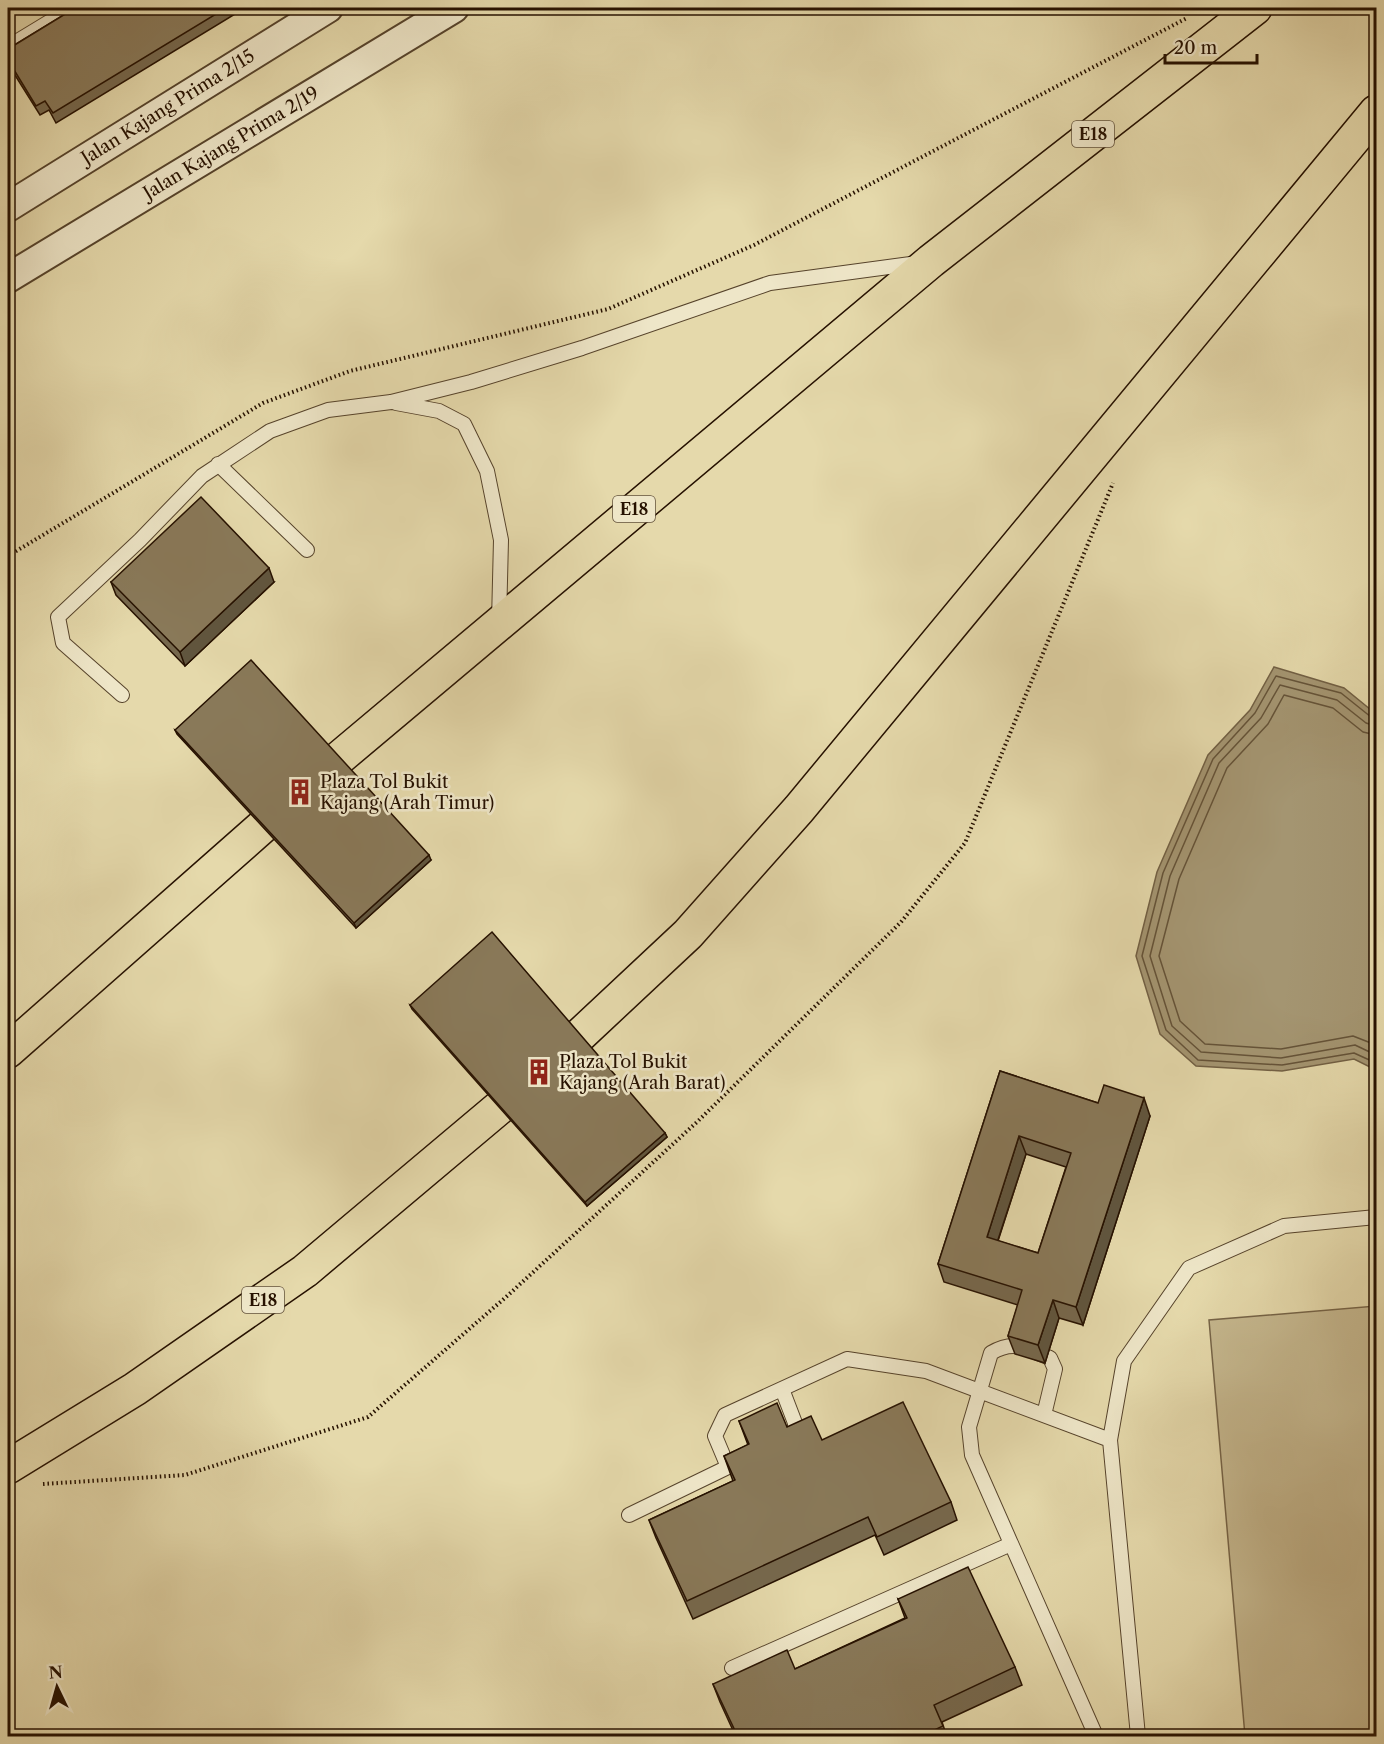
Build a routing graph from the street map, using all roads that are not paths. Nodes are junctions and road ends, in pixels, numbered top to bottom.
1 (72, 8) edge
2 (328, 8) edge
3 (454, 8) edge
4 (1255, 8) edge
5 (16, 42) edge
6 (1377, 112) edge
7 (8, 207) edge
8 (931, 261) junction
9 (8, 278) edge
10 (391, 402) junction
11 (218, 464) junction
12 (307, 550) dead end
13 (499, 621) junction
14 (122, 695) dead end
15 (338, 759) edge
16 (262, 826) edge
17 (579, 1036) edge
18 (10, 1047) edge
19 (500, 1107) edge
20 (1377, 1218) edge
21 (782, 1389) junction
22 (979, 1390) junction
23 (1044, 1414) junction
24 (1110, 1440) junction
25 (776, 1445) edge
26 (19, 1476) edge
27 (628, 1515) dead end
28 (1011, 1545) junction
29 (732, 1668) dead end
30 (1136, 1736) edge
31 (1096, 1737) edge

1 - 5 lane
2 - 7 street, Jalan Kajang Prima 2/15
3 - 9 street, Jalan Kajang Prima 2/19
4 - 8 highway, E18
6 - 17 highway
8 - 10 lane
8 - 13 highway, E18
10 - 11 lane
10 - 13 lane
11 - 12 lane
11 - 14 lane
13 - 15 highway, E18
16 - 18 highway
19 - 26 highway, E18
20 - 24 lane
21 - 22 lane
21 - 25 lane
21 - 27 lane
22 - 23 lane
22 - 23 lane
22 - 28 lane
23 - 24 lane
24 - 30 lane
28 - 29 lane
28 - 31 lane

